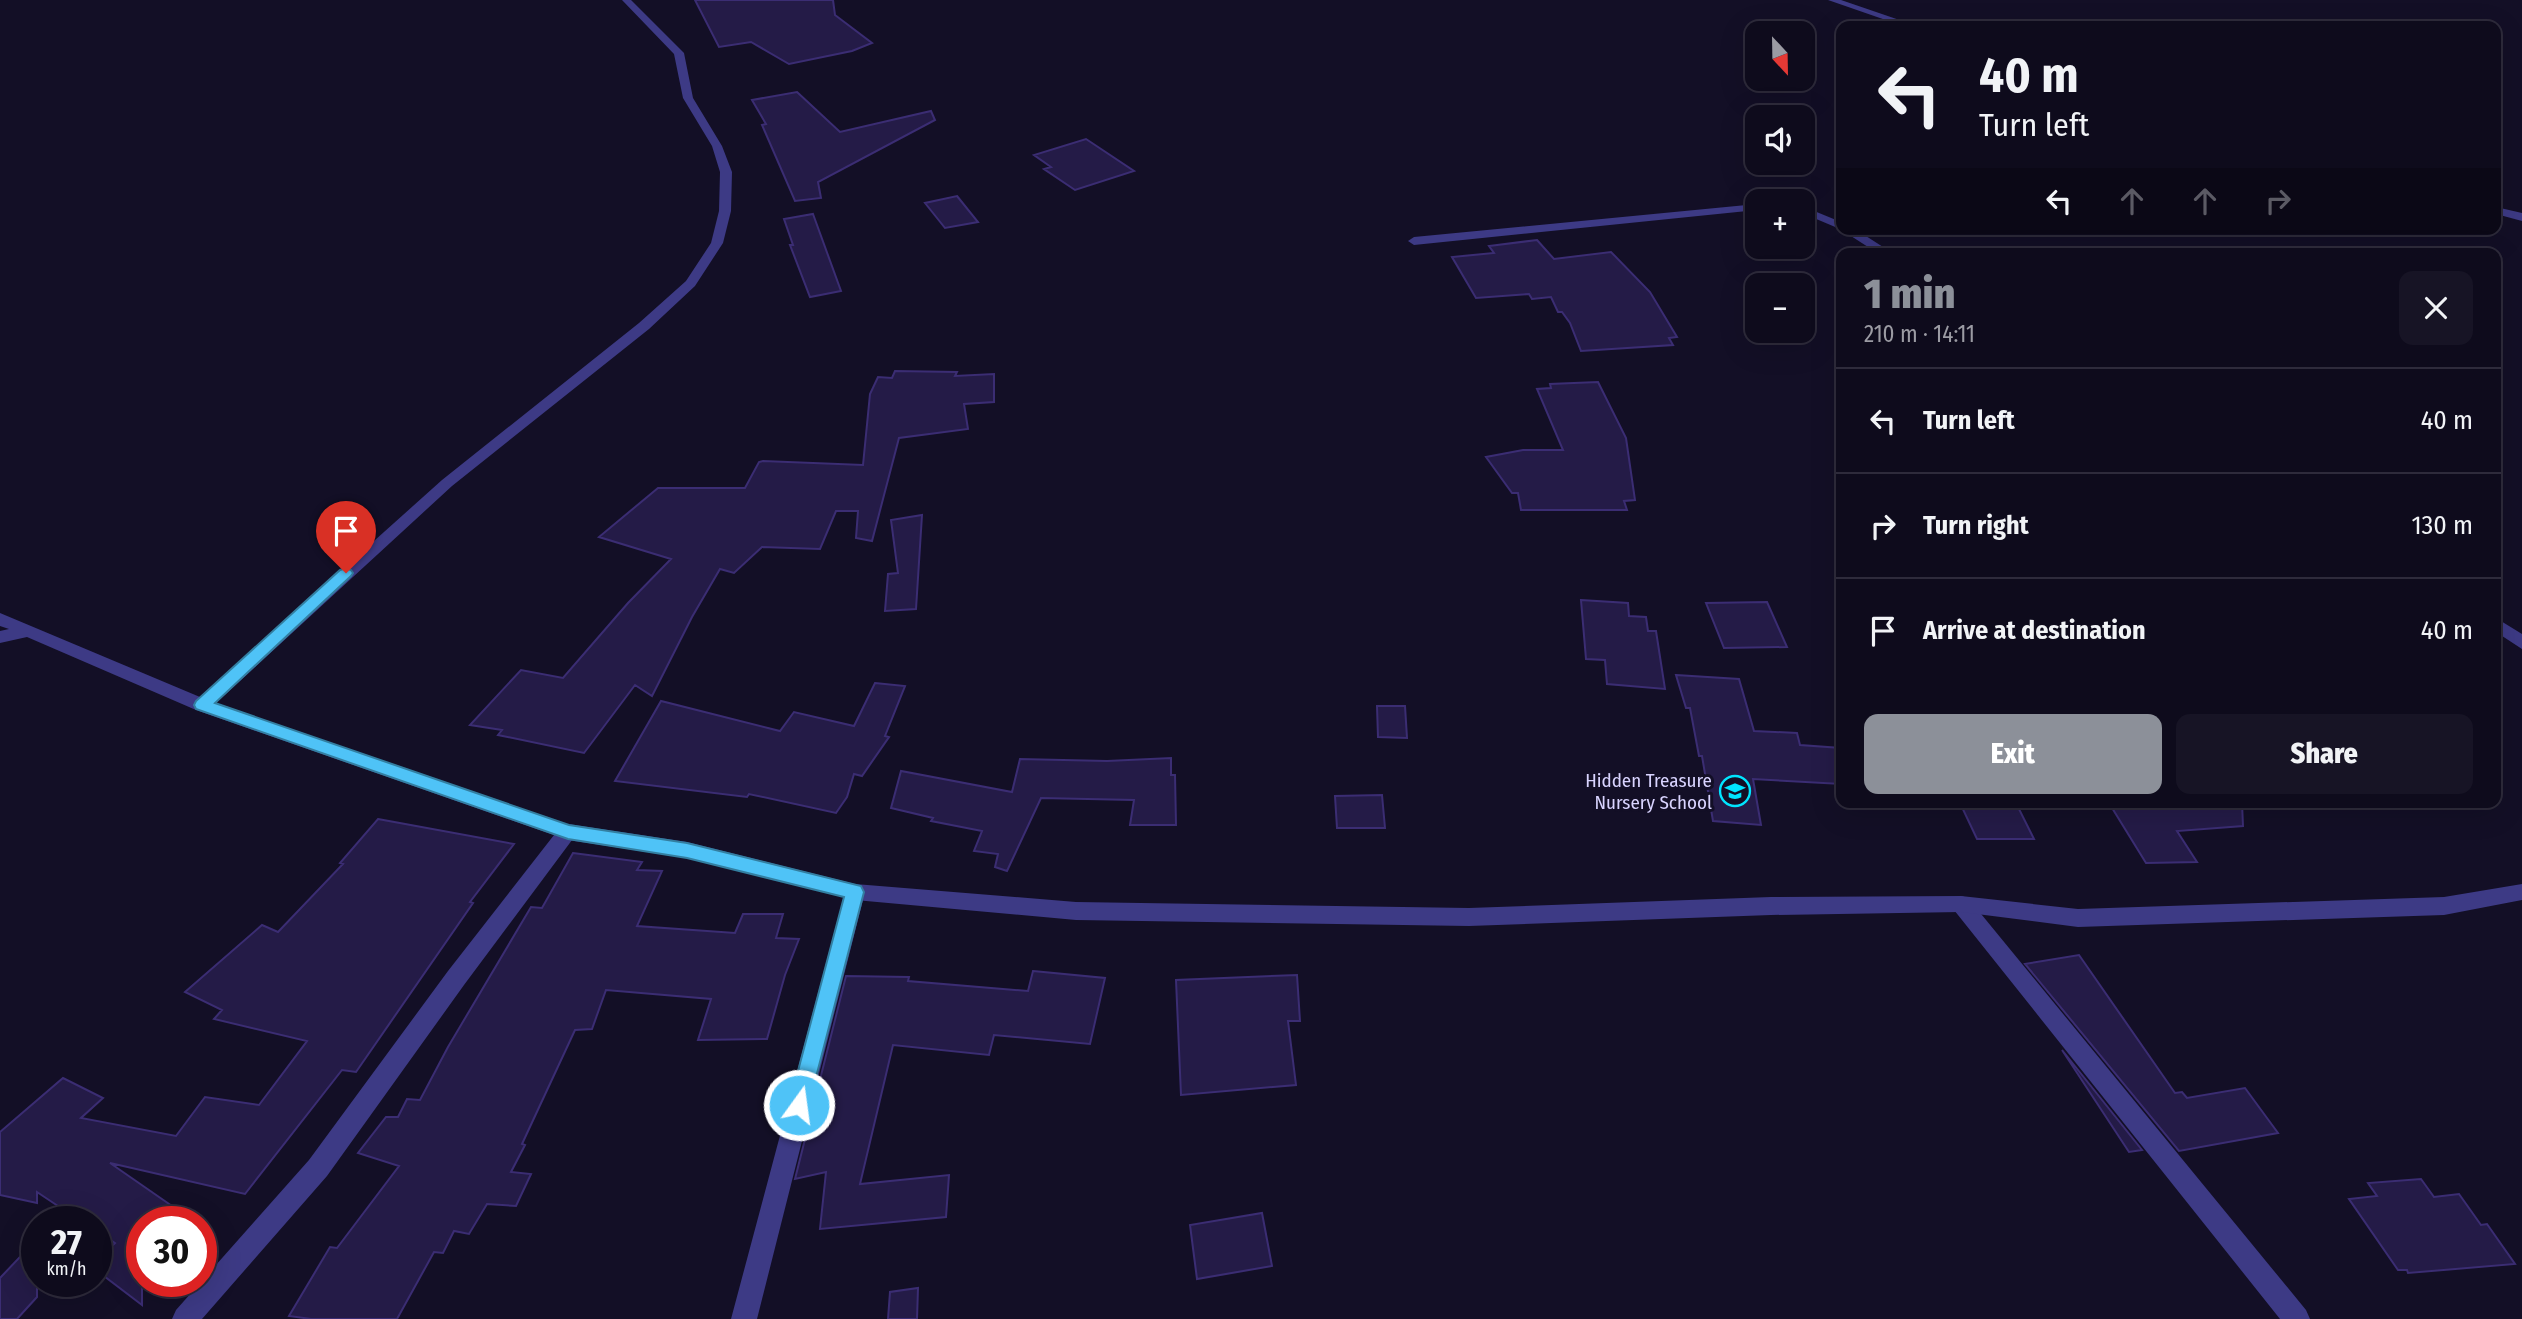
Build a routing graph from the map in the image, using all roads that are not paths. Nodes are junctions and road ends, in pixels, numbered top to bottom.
1 (626, 0) edge
2 (1832, 0) edge
3 (1897, 21) edge
4 (1745, 208) edge
5 (2501, 212) edge
6 (1815, 215) edge
7 (2522, 217) edge
8 (1836, 224) edge
9 (1856, 235) edge
10 (1414, 241) dead end
11 (1878, 248) edge
12 (0, 619) edge
13 (2501, 628) edge
14 (30, 631) junction
15 (0, 637) edge
16 (2522, 643) edge
17 (202, 705) junction
18 (568, 832) junction
19 (855, 892) junction
20 (2522, 892) edge
21 (1961, 904) junction
22 (185, 1319) edge
23 (744, 1319) edge
24 (2297, 1319) edge

1 - 17 street
2 - 3 street
4 - 10 street
5 - 7 street
6 - 8 street
9 - 11 street
12 - 14 street
13 - 16 street
14 - 15 street
14 - 17 street
17 - 18 street
18 - 19 street
18 - 22 street
19 - 21 street
19 - 23 street
20 - 21 street
21 - 24 street

